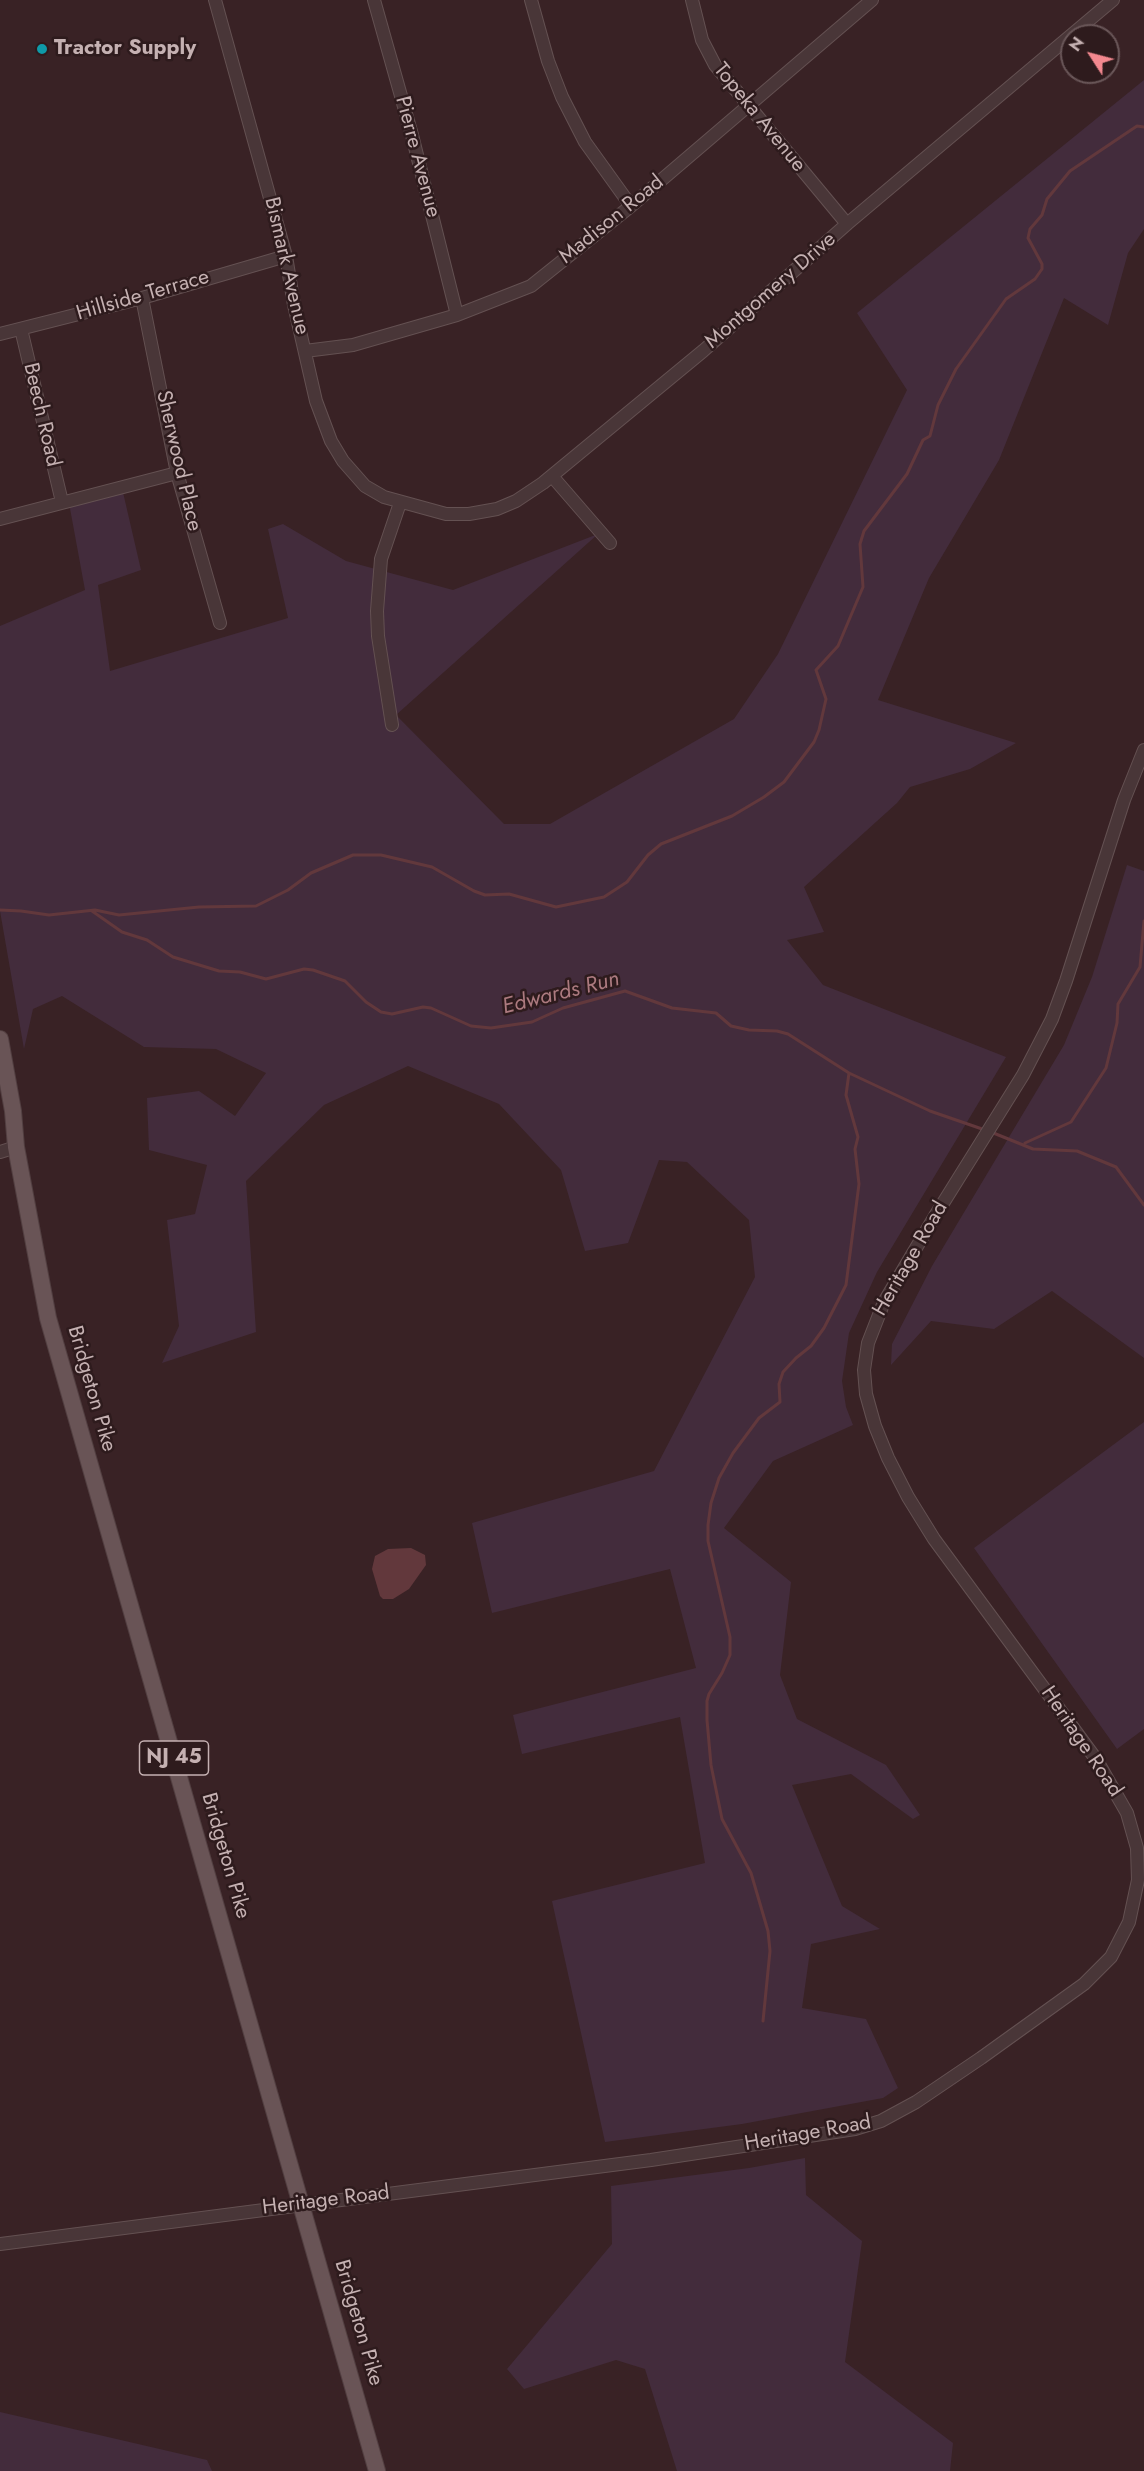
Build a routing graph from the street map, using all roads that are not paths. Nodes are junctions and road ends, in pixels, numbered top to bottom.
1 (215, 0) edge
2 (374, 0) edge
3 (531, 0) edge
4 (692, 0) edge
5 (872, 0) edge
6 (1113, 0) edge
7 (748, 106) junction
8 (631, 206) junction
9 (847, 224) junction
10 (286, 256) junction
11 (142, 298) junction
12 (457, 315) junction
13 (21, 329) junction
14 (0, 334) edge
15 (305, 351) junction
16 (177, 473) junction
17 (552, 476) junction
18 (62, 502) junction
19 (400, 503) junction
20 (0, 519) edge
21 (610, 543) dead end
22 (220, 623) dead end
23 (392, 725) dead end
24 (1144, 750) edge
25 (0, 1039) edge
26 (8, 1149) edge
27 (300, 2204) junction
28 (0, 2244) edge
29 (377, 2471) edge

1 - 10 street, Bismark Avenue
2 - 12 street, Pierre Avenue
3 - 8 street
4 - 7 street, Topeka Avenue
5 - 7 street, Madison Road
6 - 9 street, Montgomery Drive
7 - 8 street, Madison Road
7 - 9 street, Topeka Avenue
8 - 12 street, Madison Road
9 - 17 street, Montgomery Drive
10 - 11 street, Hillside Terrace
10 - 15 street, Bismark Avenue
11 - 13 street, Hillside Terrace
11 - 16 street, Sherwood Place
12 - 15 street, Madison Road
13 - 14 street, Hillside Terrace
13 - 18 street, Beech Road
15 - 19 street, Bismark Avenue
16 - 18 street
16 - 22 street, Sherwood Place
17 - 19 street, Montgomery Drive
17 - 21 street
18 - 20 street
19 - 23 street
24 - 27 street, Heritage Road
25 - 26 main road, Bridgeton Pike / NJ 45
26 - 27 main road, Bridgeton Pike / NJ 45
27 - 28 street, Heritage Road
27 - 29 main road, Bridgeton Pike / NJ 45

